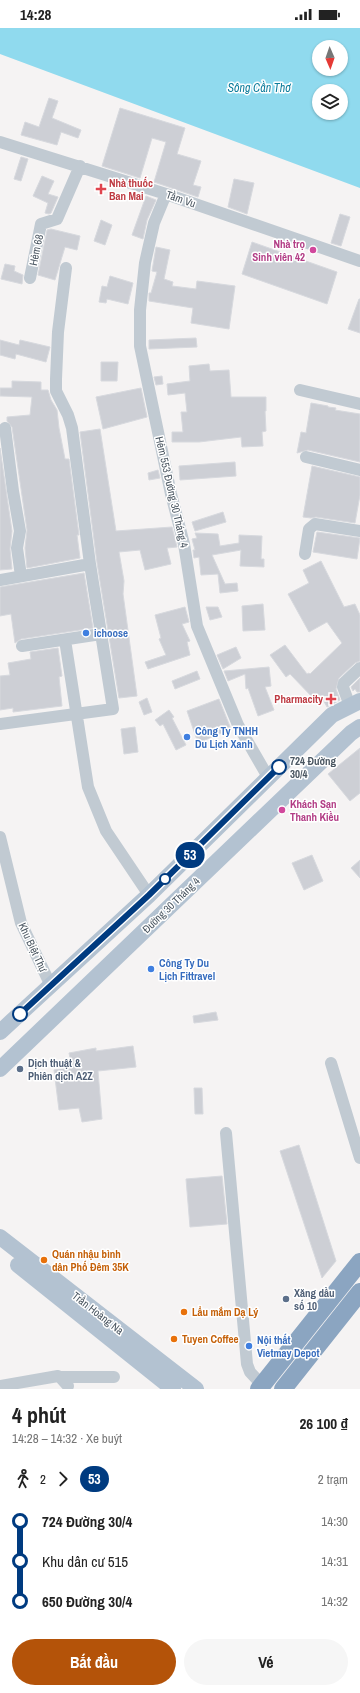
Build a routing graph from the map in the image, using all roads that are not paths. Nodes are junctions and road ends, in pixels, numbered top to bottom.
1 (0, 142) edge
2 (80, 166) junction
3 (166, 194) junction
4 (360, 261) edge
5 (66, 268) dead end
6 (30, 278) dead end
7 (300, 390) dead end
8 (360, 404) edge
9 (5, 428) dead end
10 (306, 457) dead end
11 (360, 470) edge
12 (360, 531) edge
13 (305, 554) dead end
14 (90, 564) junction
15 (21, 576) junction
16 (0, 580) edge
17 (101, 634) junction
18 (65, 640) junction
19 (22, 646) dead end
20 (360, 668) edge
21 (355, 704) edge
22 (77, 714) junction
23 (0, 724) edge
24 (360, 727) edge
25 (268, 777) junction
26 (0, 837) edge
27 (149, 895) junction
28 (51, 986) junction
29 (0, 1032) edge
30 (331, 1064) dead end
31 (0, 1069) edge
32 (226, 1133) dead end
33 (360, 1158) edge
34 (0, 1237) edge
35 (0, 1250) edge
36 (360, 1262) edge
37 (360, 1292) edge
38 (114, 1377) dead end
39 (0, 1386) edge
40 (260, 1387) edge
41 (173, 1389) edge
42 (196, 1389) edge
43 (283, 1389) edge

1 - 2 street, Tầm Vu
2 - 3 street, Tầm Vu
2 - 6 street, Hẻm 68
3 - 4 street, Tầm Vu
3 - 25 street, Hẻm 553 Đường 30 Tháng 4
5 - 14 street
7 - 8 street
9 - 15 street
10 - 11 street
12 - 13 street
14 - 15 street
14 - 17 street
15 - 16 street
17 - 18 street
17 - 22 street
18 - 19 street
18 - 22 street
20 - 21 street
21 - 25 main road, Đường 30 Tháng 4
22 - 23 street
22 - 27 street
24 - 31 main road, Đường 30 Tháng 4
25 - 27 main road, Đường 30 Tháng 4
26 - 28 street, Khu Biệt Thự
27 - 28 main road, Đường 30 Tháng 4
28 - 29 main road, Đường 30 Tháng 4
30 - 33 street
32 - 40 street
34 - 42 main road, Trần Hoàng Na
35 - 41 main road, Trần Hoàng Na
36 - 40 highway
37 - 43 highway
38 - 39 street

